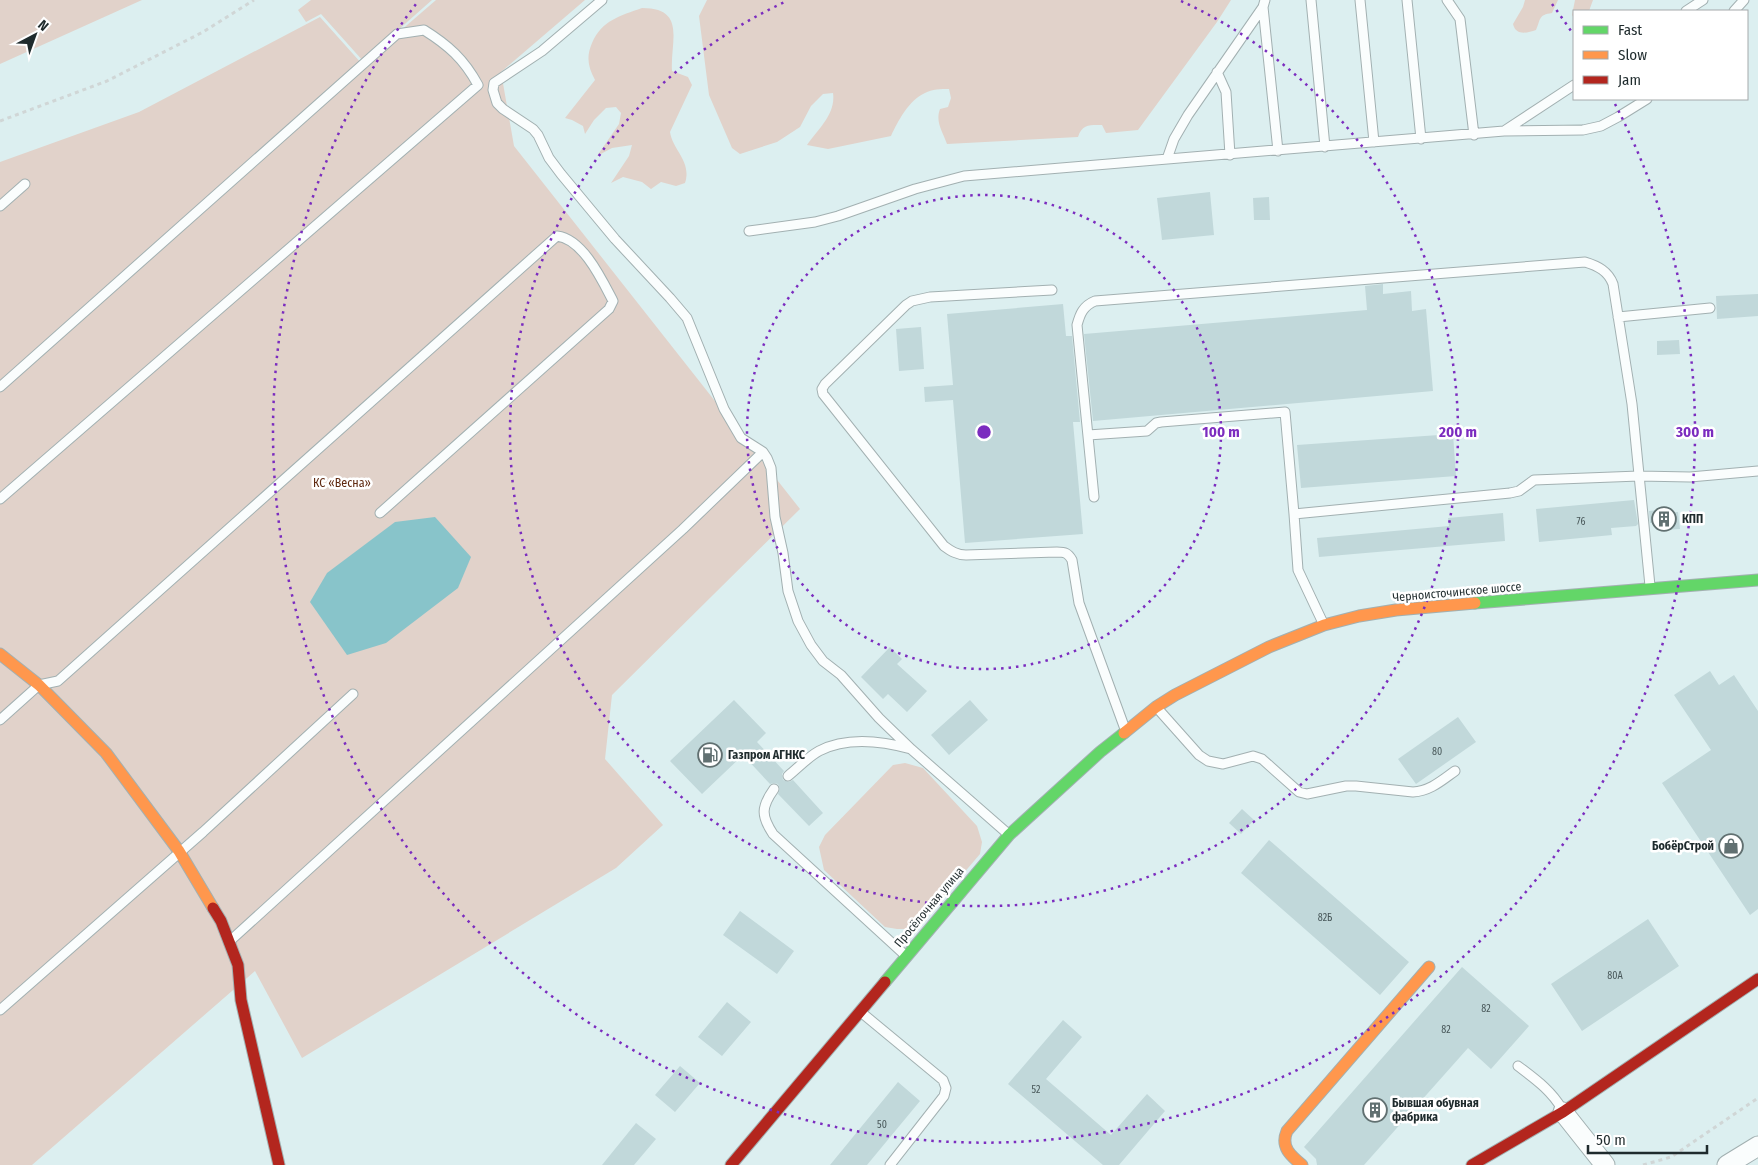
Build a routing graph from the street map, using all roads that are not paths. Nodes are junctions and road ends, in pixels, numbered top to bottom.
1 (602, 0) edge
2 (1311, 0) edge
3 (1360, 0) edge
4 (1407, 0) edge
5 (1448, 0) edge
6 (1703, 0) edge
7 (1744, 0) edge
8 (1264, 4) edge
9 (1688, 10) edge
10 (1735, 10) edge
11 (1218, 72) junction
12 (1573, 86) edge
13 (1645, 100) edge
14 (1504, 131) junction
15 (1474, 135) junction
16 (1421, 139) junction
17 (1374, 142) junction
18 (1326, 147) junction
19 (1278, 151) junction
20 (1230, 155) junction
21 (1167, 159) junction
22 (25, 184) dead end
23 (0, 206) edge
24 (749, 230) dead end
25 (1052, 290) dead end
26 (1710, 308) dead end
27 (1618, 317) junction
28 (0, 387) edge
29 (1088, 435) junction
30 (763, 452) junction
31 (1758, 471) edge
32 (1639, 476) junction
33 (1094, 497) dead end
34 (0, 499) edge
35 (380, 512) dead end
36 (1294, 514) junction
37 (1758, 580) edge
38 (1650, 589) junction
39 (1324, 625) junction
40 (0, 654) edge
41 (39, 685) junction
42 (353, 694) dead end
43 (1175, 694) joint
44 (1156, 707) junction
45 (0, 720) edge
46 (1126, 732) junction
47 (911, 750) junction
48 (1455, 770) dead end
49 (788, 776) dead end
50 (774, 789) dead end
51 (1009, 835) junction
52 (179, 852) junction
53 (229, 942) junction
54 (906, 956) junction
55 (1428, 967) dead end
56 (1758, 979) edge
57 (0, 1010) edge
58 (860, 1012) junction
59 (1518, 1066) dead end
60 (1563, 1112) junction
61 (1758, 1146) edge
62 (279, 1165) edge
63 (731, 1165) edge
64 (890, 1165) edge
65 (1302, 1165) edge
66 (1472, 1165) edge
67 (1605, 1165) edge
68 (1727, 1165) edge

1 - 30 lane
2 - 18 lane
3 - 17 lane
4 - 16 lane
5 - 15 lane
6 - 9 lane
7 - 10 lane
8 - 11 lane
8 - 19 lane
11 - 20 lane
11 - 21 lane
12 - 14 lane
13 - 14 lane
14 - 15 lane
15 - 16 lane
16 - 17 lane
17 - 18 lane
18 - 19 lane
19 - 20 lane
20 - 21 lane
21 - 24 lane
22 - 23 lane
25 - 46 lane
26 - 27 lane
27 - 29 lane
27 - 32 lane
28 - 34 lane
29 - 33 lane
29 - 36 lane
30 - 47 lane
30 - 53 lane
31 - 32 lane
32 - 36 lane
32 - 38 lane
35 - 41 lane
36 - 39 lane
37 - 38 main road, Черноисточинское шоссе
38 - 39 main road, Черноисточинское шоссе
39 - 43 main road, Черноисточинское шоссе
40 - 41 main road
41 - 45 lane
41 - 52 main road
42 - 52 lane
43 - 44 main road, Просёлочная улица
44 - 46 main road, Просёлочная улица
44 - 48 lane
46 - 51 main road, Просёлочная улица
47 - 49 lane
47 - 51 lane
50 - 54 lane
51 - 54 main road, Просёлочная улица
52 - 53 main road
52 - 57 lane
53 - 62 main road
54 - 58 main road, Просёлочная улица
55 - 65 main road
56 - 60 main road
58 - 63 main road, Просёлочная улица
58 - 64 lane
59 - 60 lane
60 - 66 main road
60 - 67 street
61 - 68 street

